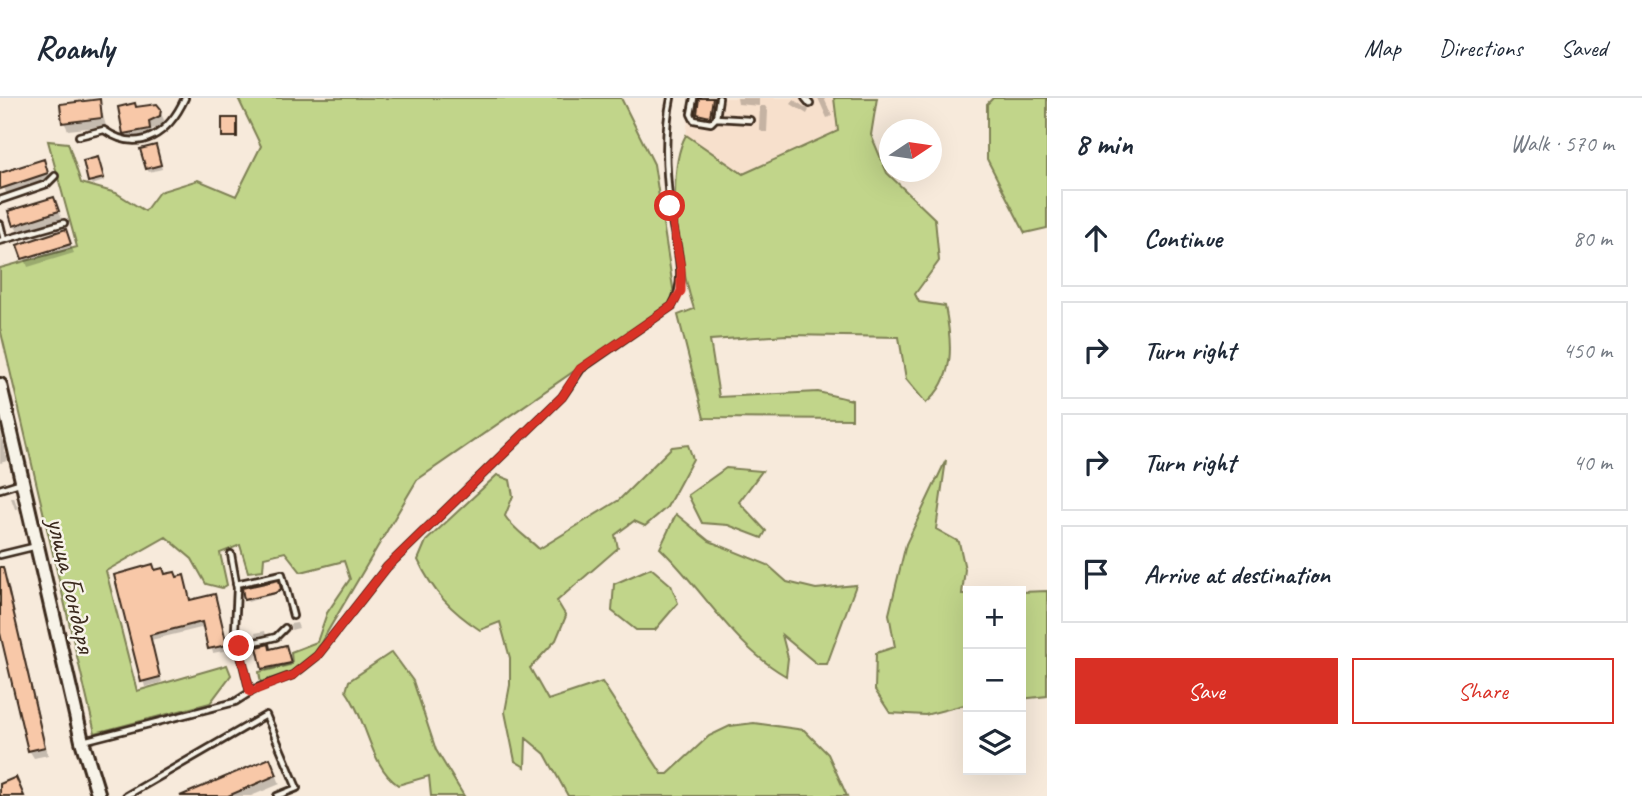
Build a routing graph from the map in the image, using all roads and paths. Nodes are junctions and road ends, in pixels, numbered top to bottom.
1 (186, 98) edge
2 (671, 98) edge
3 (694, 98) edge
4 (719, 98) edge
5 (805, 98) edge
6 (810, 104) dead end
7 (716, 118) junction
8 (750, 120) dead end
9 (79, 135) dead end
10 (55, 176) dead end
11 (0, 200) edge
12 (64, 223) dead end
13 (0, 224) edge
14 (2, 241) edge
15 (0, 385) edge
16 (23, 482) junction
17 (0, 489) edge
18 (37, 546) junction
19 (231, 554) dead end
20 (0, 555) edge
21 (236, 584) junction
22 (293, 616) dead end
23 (285, 628) dead end
24 (239, 646) junction
25 (250, 692) junction
26 (82, 741) junction
27 (99, 796) edge
28 (126, 796) edge
29 (277, 796) edge

1 - 9 lane
2 - 25 lane
3 - 7 lane
4 - 7 lane
5 - 6 lane
7 - 8 lane
10 - 11 lane
12 - 14 lane
13 - 14 lane
15 - 16 main road, улица Бондаря
16 - 17 lane
16 - 18 main road, улица Бондаря
18 - 20 lane
18 - 26 main road, улица Бондаря
19 - 21 lane
21 - 22 lane
21 - 24 lane
23 - 24 lane
24 - 25 lane
25 - 26 lane
26 - 27 main road, улица Бондаря
28 - 29 lane

